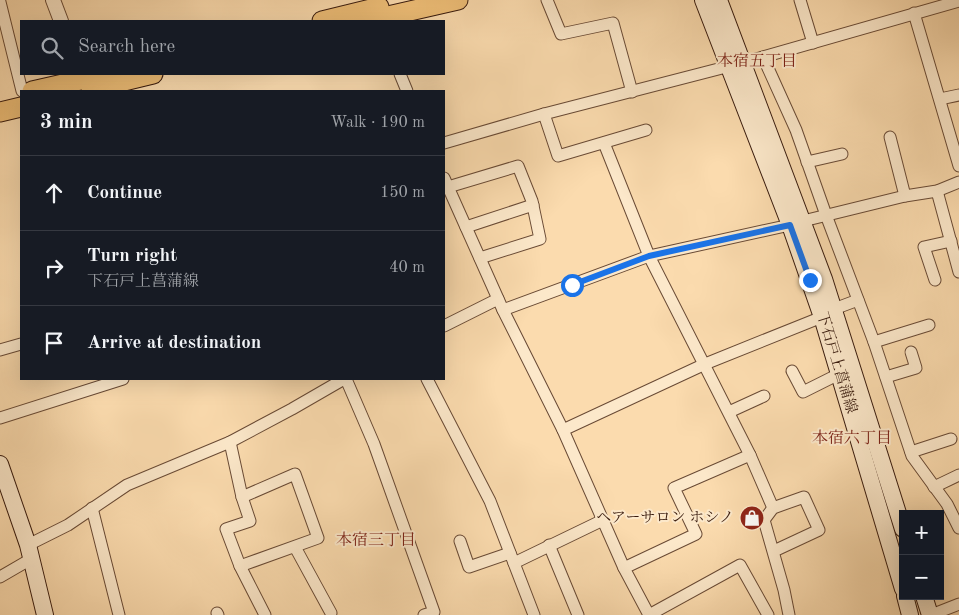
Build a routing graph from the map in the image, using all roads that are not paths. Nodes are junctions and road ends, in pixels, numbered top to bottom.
1 (53, 0) edge
2 (408, 0) edge
3 (458, 0) edge
4 (548, 0) edge
5 (703, 0) edge
6 (719, 0) edge
7 (800, 0) edge
8 (954, 1) edge
9 (0, 2) edge
10 (914, 13) junction
11 (372, 14) edge
12 (61, 20) edge
13 (329, 20) edge
14 (813, 43) junction
15 (763, 57) junction
16 (736, 64) junction
17 (104, 75) edge
18 (144, 75) edge
19 (400, 75) edge
20 (81, 82) edge
21 (22, 90) edge
22 (37, 90) edge
23 (407, 90) edge
24 (632, 92) junction
25 (20, 93) edge
26 (959, 95) edge
27 (0, 99) edge
28 (940, 99) junction
29 (20, 107) edge
30 (0, 112) edge
31 (544, 114) junction
32 (646, 130) dead end
33 (890, 137) dead end
34 (445, 143) edge
35 (604, 143) junction
36 (842, 154) dead end
37 (807, 162) junction
38 (959, 166) edge
39 (959, 182) edge
40 (447, 189) edge
41 (937, 191) junction
42 (905, 196) junction
43 (533, 205) junction
44 (826, 215) junction
45 (797, 223) junction
46 (466, 226) junction
47 (950, 241) junction
48 (649, 256) junction
49 (480, 258) junction
50 (959, 272) edge
51 (935, 280) dead end
52 (498, 299) junction
53 (858, 300) junction
54 (503, 310) junction
55 (828, 313) junction
56 (928, 325) dead end
57 (445, 326) edge
58 (874, 342) junction
59 (20, 344) edge
60 (0, 350) edge
61 (911, 352) dead end
62 (705, 364) junction
63 (792, 371) dead end
64 (839, 374) junction
65 (886, 377) junction
66 (120, 380) edge
67 (343, 380) edge
68 (345, 380) edge
69 (428, 380) edge
70 (764, 396) dead end
71 (729, 412) junction
72 (0, 418) edge
73 (563, 430) junction
74 (951, 439) dead end
75 (230, 442) junction
76 (911, 452) junction
77 (750, 455) junction
78 (0, 464) edge
79 (959, 475) edge
80 (934, 487) junction
81 (242, 497) junction
82 (92, 508) junction
83 (773, 508) junction
84 (899, 517) edge
85 (603, 520) junction
86 (959, 528) edge
87 (460, 541) dead end
88 (549, 545) junction
89 (295, 546) junction
90 (774, 551) junction
91 (29, 552) junction
92 (512, 558) junction
93 (240, 566) junction
94 (624, 568) junction
95 (899, 576) edge
96 (0, 577) edge
97 (906, 600) edge
98 (925, 600) edge
99 (959, 604) edge
100 (331, 613) dead end
101 (263, 614) edge
102 (46, 615) edge
103 (119, 615) edge
104 (424, 615) edge
105 (534, 615) edge
106 (578, 615) edge
107 (649, 615) edge
108 (768, 615) edge
109 (789, 615) edge
110 (910, 615) edge
111 (930, 615) edge

1 - 12 street
2 - 11 highway
3 - 11 highway
4 - 24 street
5 - 16 main road, 下石戸上菖蒲線
6 - 16 main road, 下石戸上菖蒲線
7 - 14 street
8 - 10 street
9 - 21 street
10 - 14 street
10 - 28 street
11 - 13 highway
14 - 15 street
15 - 16 street
15 - 37 street
16 - 24 street
16 - 45 main road, 下石戸上菖蒲線
17 - 20 highway
18 - 20 highway
19 - 23 street
20 - 22 highway
24 - 31 street
25 - 27 highway
26 - 28 street
28 - 38 street
29 - 30 highway
31 - 34 street
31 - 35 street
32 - 35 street
33 - 42 street
35 - 48 street
36 - 37 street
37 - 44 street
39 - 41 street
40 - 43 street
40 - 46 street
41 - 42 street
41 - 47 street
42 - 44 street
43 - 46 street
43 - 49 street
44 - 45 street
44 - 53 street
45 - 48 street
45 - 55 main road, 下石戸上菖蒲線
46 - 49 street
47 - 50 street
47 - 51 street
48 - 54 street
48 - 62 street
49 - 52 street
52 - 54 street
52 - 57 street
53 - 55 street
53 - 58 street
54 - 73 street
55 - 62 street
55 - 64 main road, 下石戸上菖蒲線
55 - 84 main road, 下石戸上菖蒲線
56 - 58 street
58 - 65 street
59 - 60 street
61 - 65 street
62 - 71 street
62 - 73 street
63 - 64 street
64 - 95 main road, 下石戸上菖蒲線
65 - 76 street
66 - 72 street
67 - 75 street
68 - 104 street
69 - 92 street
70 - 71 street
71 - 77 street
73 - 85 street
74 - 76 street
75 - 81 street
75 - 82 street
76 - 80 street
77 - 83 street
77 - 94 street
78 - 91 main road
79 - 80 street
80 - 86 street
81 - 89 street
81 - 93 street
82 - 91 street
82 - 103 street
83 - 90 street
83 - 90 street
85 - 88 street
85 - 94 street
87 - 92 street
88 - 92 street
88 - 106 street
89 - 93 street
89 - 100 street
90 - 109 street
91 - 96 street
91 - 102 main road
92 - 105 street
93 - 101 street
94 - 107 street
97 - 110 main road
98 - 111 main road
99 - 111 street
107 - 108 street

